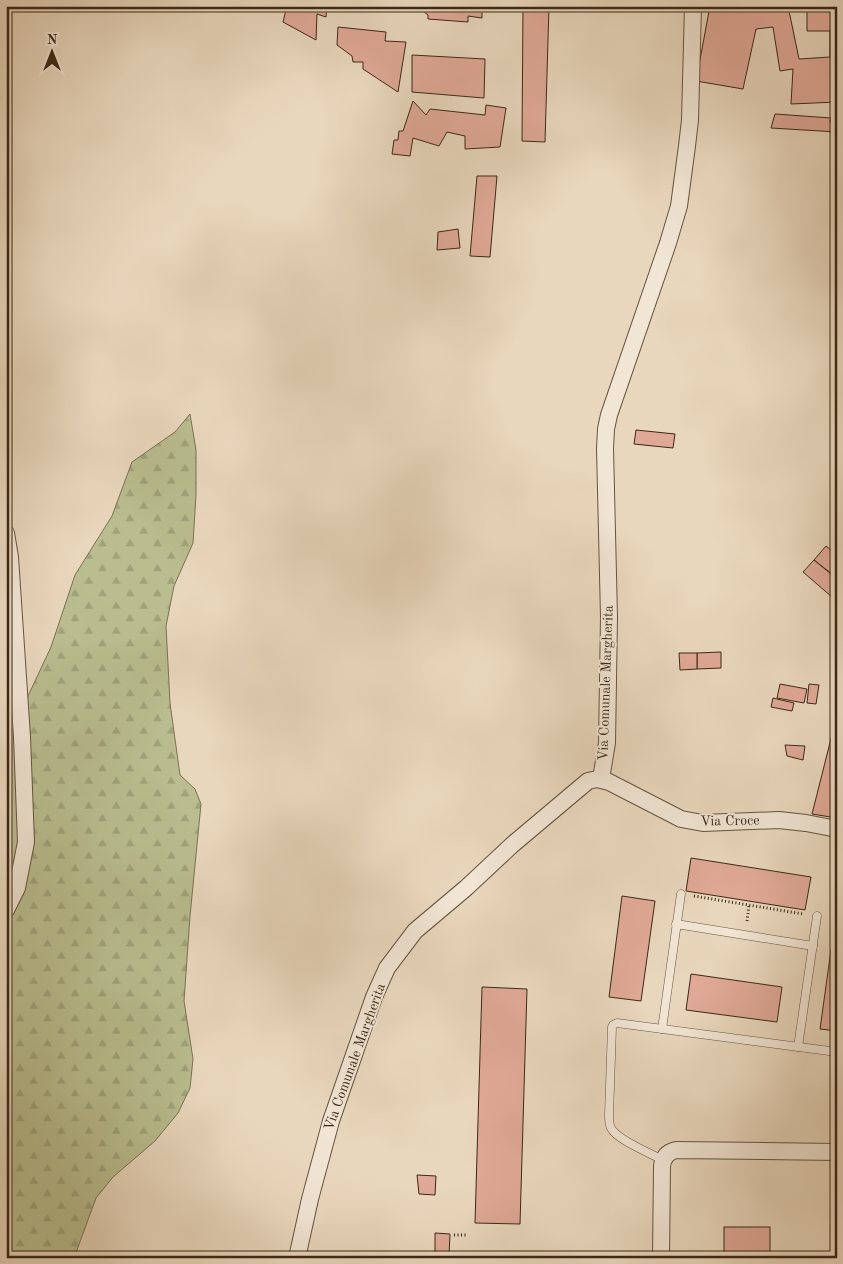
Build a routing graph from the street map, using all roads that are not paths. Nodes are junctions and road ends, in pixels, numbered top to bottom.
1 (693, 6) edge
2 (6, 533) edge
3 (602, 779) junction
4 (837, 829) edge
5 (681, 894) road end
6 (6, 910) edge
7 (817, 916) road end
8 (676, 924) junction
9 (813, 946) junction
10 (662, 1029) junction
11 (798, 1046) junction
12 (837, 1052) edge
13 (837, 1152) edge
14 (663, 1160) junction
15 (297, 1258) edge
16 (661, 1258) edge

1 - 3 street, Via Comunale Margherita
2 - 6 street
3 - 4 street, Via Croce
3 - 15 street, Via Comunale Margherita
5 - 8 lane
7 - 9 lane
8 - 9 lane
8 - 10 lane
9 - 11 lane
10 - 11 lane
10 - 14 lane
11 - 12 lane
13 - 14 street
14 - 16 street

